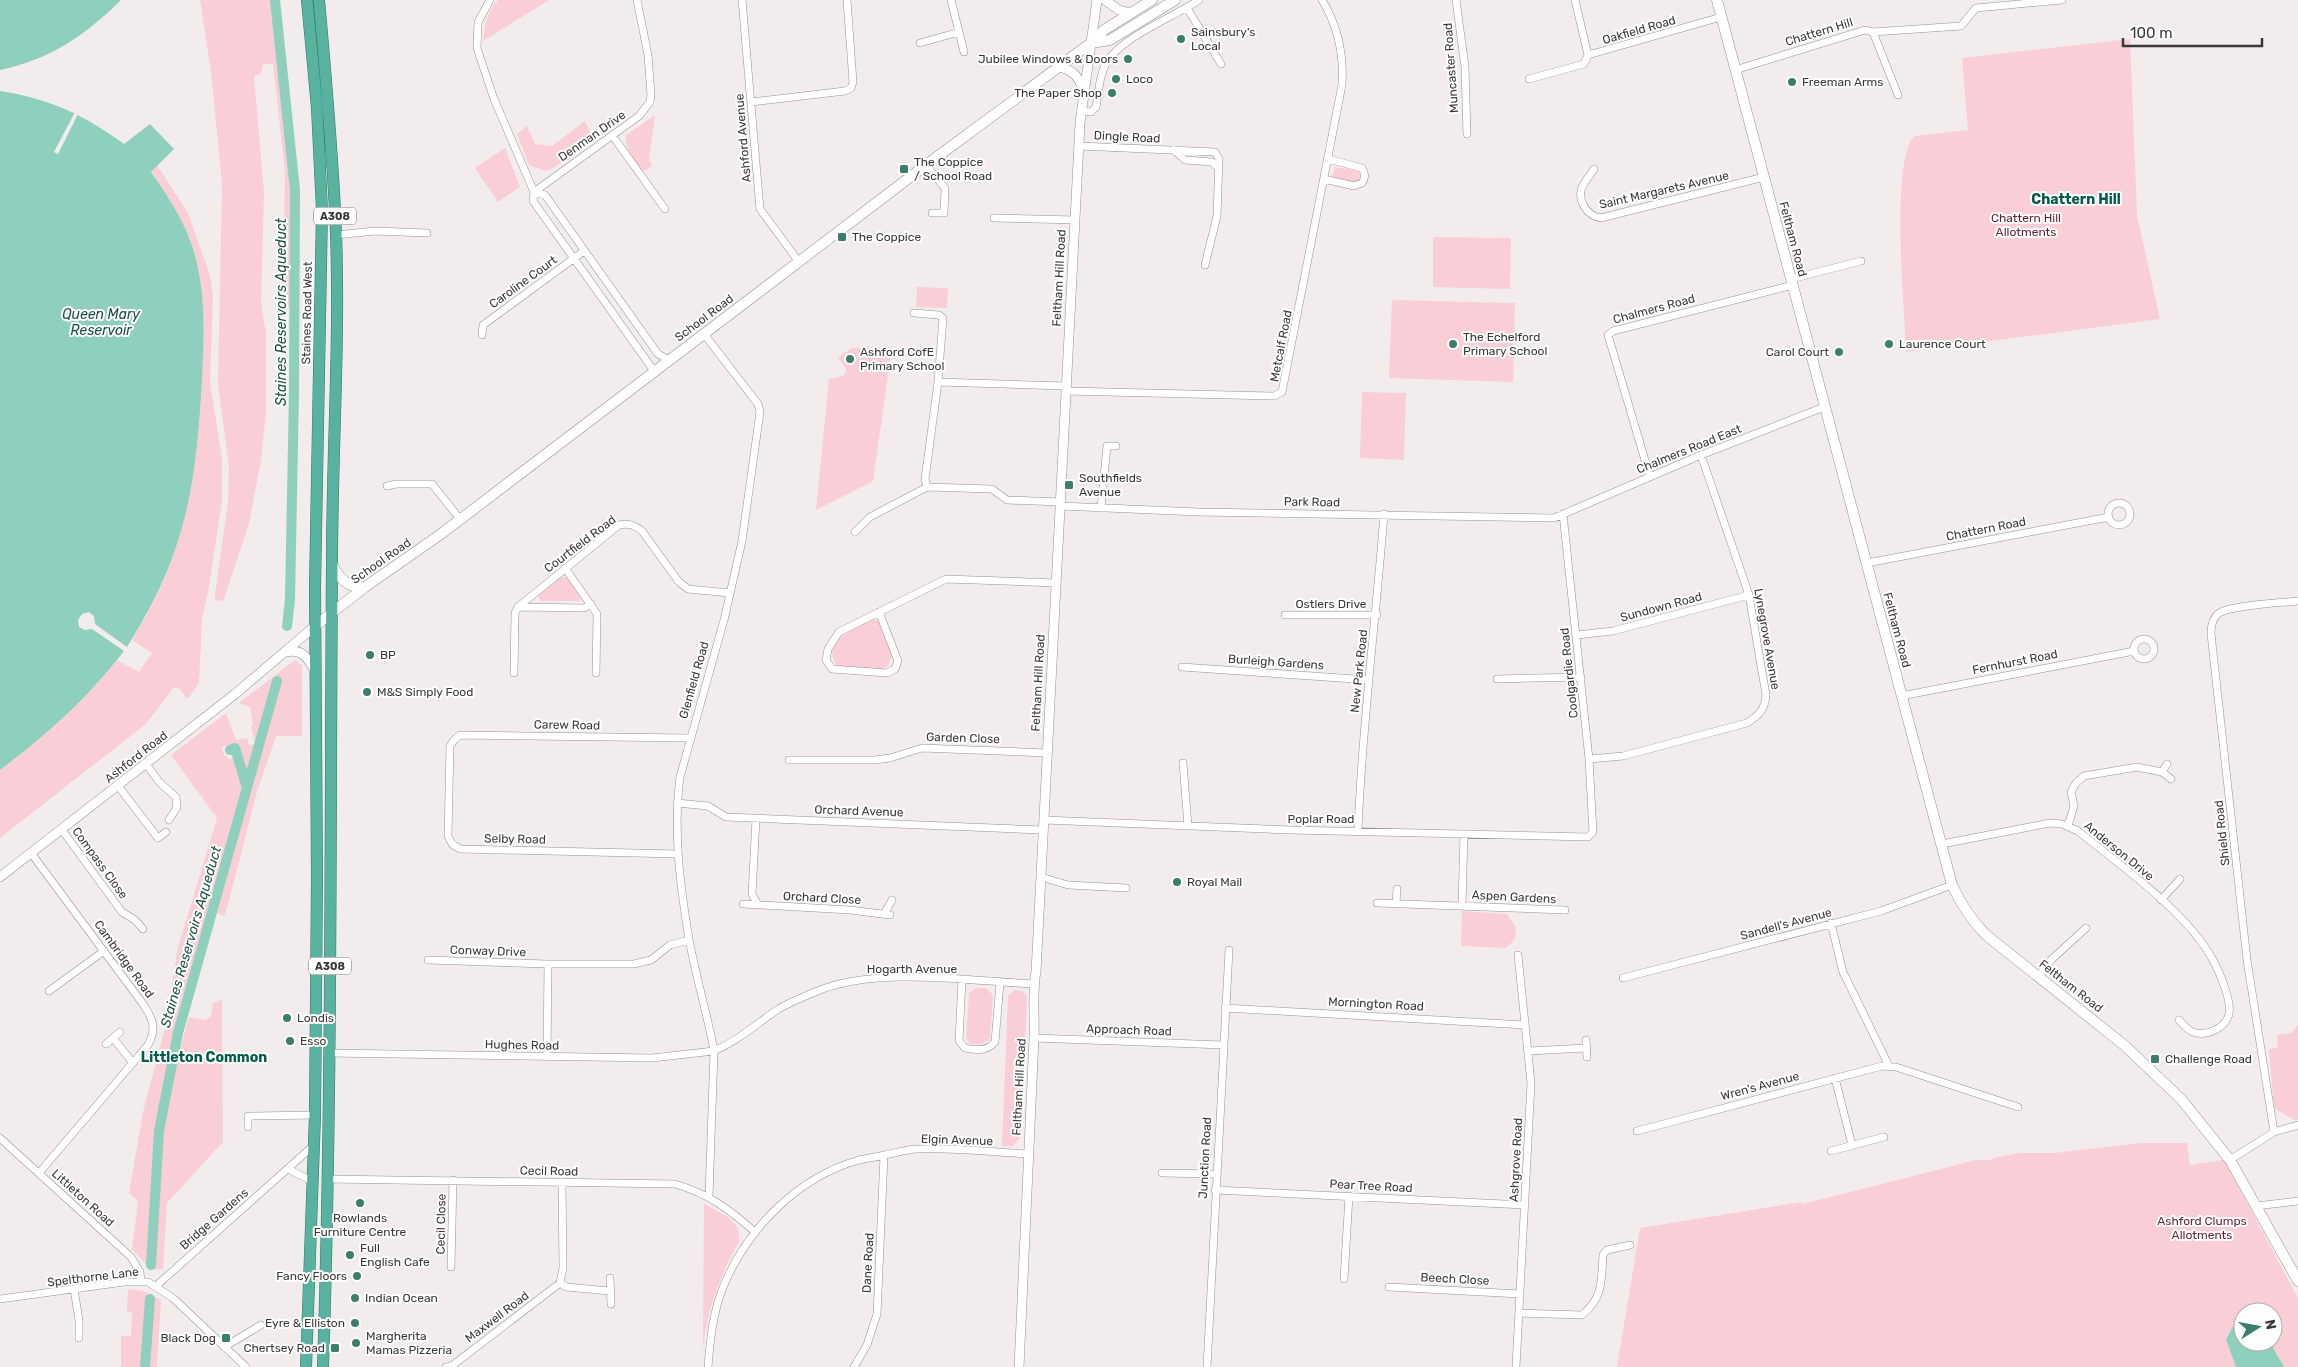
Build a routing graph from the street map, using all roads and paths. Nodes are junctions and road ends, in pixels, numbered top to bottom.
1 (307, 0) edge
2 (319, 0) edge
3 (490, 0) edge
4 (637, 0) edge
5 (742, 0) edge
6 (846, 0) edge
7 (951, 0) edge
8 (1097, 0) edge
9 (1104, 0) edge
10 (1152, 0) edge
11 (1175, 0) edge
12 (1200, 0) edge
13 (1322, 0) edge
14 (1456, 0) edge
15 (1575, 0) edge
16 (1716, 0) edge
17 (2062, 0) edge
18 (1187, 8) junction
19 (1130, 13) junction
20 (1721, 17) junction
21 (959, 32) junction
22 (1873, 32) junction
23 (920, 43) dead end
24 (1091, 43) junction
25 (964, 52) dead end
26 (1588, 55) junction
27 (1221, 64) dead end
28 (1057, 67) junction
29 (1735, 70) junction
30 (1529, 79) dead end
31 (1898, 95) dead end
32 (1084, 96) junction
33 (751, 102) junction
34 (1081, 111) junction
35 (1467, 134) dead end
36 (612, 135) junction
37 (1079, 146) junction
38 (1328, 159) junction
39 (926, 165) junction
40 (1594, 169) dead end
41 (1764, 177) junction
42 (1324, 179) junction
43 (534, 192) junction
44 (665, 208) dead end
45 (932, 212) dead end
46 (994, 218) dead end
47 (1075, 220) junction
48 (427, 233) dead end
49 (336, 236) junction
50 (584, 252) junction
51 (576, 258) junction
52 (1861, 261) dead end
53 (799, 262) junction
54 (1205, 265) dead end
55 (1792, 282) junction
56 (914, 313) dead end
57 (482, 334) dead end
58 (704, 334) junction
59 (669, 360) junction
60 (654, 371) junction
61 (938, 382) junction
62 (1066, 389) junction
63 (1824, 407) junction
64 (1116, 446) dead end
65 (1702, 455) junction
66 (1650, 477) junction
67 (387, 486) dead end
68 (926, 487) junction
69 (1060, 504) junction
70 (1101, 508) junction
71 (1384, 514) junction
72 (1563, 514) junction
73 (2109, 517) dead end
74 (460, 519) junction
75 (855, 532) dead end
76 (332, 562) junction
77 (1867, 562) junction
78 (565, 568) junction
79 (1056, 583) junction
80 (365, 587) junction
81 (730, 593) junction
82 (1749, 595) junction
83 (2298, 601) edge
84 (591, 604) junction
85 (518, 607) junction
86 (332, 612) junction
87 (879, 612) junction
88 (1285, 615) dead end
89 (1377, 615) junction
90 (315, 626) junction
91 (1577, 635) junction
92 (2134, 651) dead end
93 (284, 652) junction
94 (1182, 667) dead end
95 (316, 671) junction
96 (514, 673) dead end
97 (596, 673) dead end
98 (1581, 677) junction
99 (1497, 679) dead end
100 (1370, 680) junction
101 (1901, 696) junction
102 (690, 738) junction
103 (450, 746) joint
104 (1047, 753) junction
105 (1589, 759) junction
106 (789, 760) dead end
107 (1183, 763) dead end
108 (146, 764) junction
109 (2167, 764) dead end
110 (2162, 772) junction
111 (2171, 779) dead end
112 (118, 786) junction
113 (677, 803) junction
114 (756, 819) junction
115 (169, 820) dead end
116 (1044, 820) junction
117 (1188, 826) junction
118 (2068, 826) junction
119 (1593, 829) joint
120 (62, 830) junction
121 (1043, 830) junction
122 (1358, 830) junction
123 (166, 832) dead end
124 (1464, 834) junction
125 (1942, 844) junction
126 (31, 853) junction
127 (677, 854) junction
128 (0, 877) edge
129 (1041, 877) junction
130 (2180, 879) dead end
131 (1952, 884) junction
132 (1126, 888) dead end
133 (1397, 889) dead end
134 (892, 900) dead end
135 (2161, 900) junction
136 (1377, 902) dead end
137 (1396, 903) junction
138 (743, 904) dead end
139 (758, 906) junction
140 (1462, 906) junction
141 (1565, 910) dead end
142 (1831, 923) junction
143 (2086, 928) dead end
144 (143, 929) dead end
145 (689, 940) junction
146 (1229, 950) dead end
147 (104, 951) junction
148 (1518, 955) dead end
149 (428, 960) dead end
150 (548, 964) junction
151 (2038, 977) junction
152 (1622, 978) dead end
153 (962, 980) junction
154 (1000, 983) junction
155 (1034, 984) junction
156 (49, 990) dead end
157 (1225, 1008) junction
158 (2179, 1020) dead end
159 (1525, 1025) junction
160 (120, 1032) dead end
161 (113, 1038) junction
162 (1034, 1038) junction
163 (106, 1044) dead end
164 (1223, 1045) junction
165 (714, 1050) junction
166 (1528, 1051) junction
167 (329, 1053) junction
168 (547, 1056) junction
169 (1587, 1057) dead end
170 (133, 1063) junction
171 (1889, 1066) junction
172 (1835, 1078) junction
173 (2018, 1107) dead end
174 (315, 1115) junction
175 (2298, 1125) edge
176 (248, 1127) dead end
177 (1637, 1131) dead end
178 (2274, 1132) junction
179 (0, 1138) edge
180 (1884, 1138) dead end
181 (314, 1145) junction
182 (1852, 1145) junction
183 (1831, 1151) dead end
184 (1029, 1154) junction
185 (884, 1156) junction
186 (2230, 1160) junction
187 (288, 1169) junction
188 (39, 1173) junction
189 (1162, 1173) dead end
190 (1216, 1174) junction
191 (327, 1179) junction
192 (453, 1180) junction
193 (562, 1182) junction
194 (313, 1185) junction
195 (1215, 1190) junction
196 (709, 1196) junction
197 (1349, 1196) junction
198 (2298, 1201) edge
199 (1525, 1205) junction
200 (2256, 1206) junction
201 (755, 1232) junction
202 (1630, 1245) dead end
203 (451, 1267) dead end
204 (610, 1278) dead end
205 (1344, 1279) dead end
206 (2298, 1281) edge
207 (141, 1282) junction
208 (560, 1283) junction
209 (156, 1286) junction
210 (1389, 1287) dead end
211 (74, 1290) junction
212 (610, 1291) junction
213 (1520, 1294) junction
214 (0, 1299) edge
215 (611, 1304) dead end
216 (1520, 1313) junction
217 (261, 1325) dead end
218 (79, 1338) dead end
219 (224, 1347) junction
220 (246, 1367) edge
221 (306, 1367) edge
222 (323, 1367) edge
223 (446, 1367) edge
224 (708, 1367) edge
225 (854, 1367) edge
226 (1019, 1367) edge
227 (1206, 1367) edge
228 (1516, 1367) edge

1 - 90 highway, Staines Road West / A308
2 - 49 highway, A308
3 - 43 street
4 - 36 street, Denman Drive
5 - 33 street, Ashford Avenue
6 - 33 street
7 - 21 street
8 - 24 street, Feltham Hill Road
9 - 19 street
10 - 19 main road
11 - 24 main road
12 - 18 street
13 - 38 street, Metcalf Road
14 - 35 street, Muncaster Road
15 - 26 street, Oakfield Road
16 - 20 main road, Feltham Road
17 - 22 street, Chattern Hill
18 - 27 street
18 - 34 street
19 - 24 main road
20 - 26 street, Oakfield Road
20 - 29 main road, Feltham Road
21 - 23 street
21 - 25 street
22 - 29 street, Chattern Hill
22 - 31 street
24 - 28 main road, School Road
24 - 32 street, Feltham Hill Road
26 - 30 street
28 - 32 street
28 - 39 main road, School Road
29 - 41 main road, Feltham Road
32 - 34 street, Feltham Hill Road
33 - 53 street, Ashford Avenue
34 - 37 street, Feltham Hill Road
36 - 43 street, Denman Drive
36 - 44 street
37 - 47 street, Feltham Hill Road
37 - 54 street, Dingle Road
38 - 42 street, Metcalf Road
38 - 42 street
39 - 45 street
39 - 53 main road, School Road
40 - 41 street, Saint Margarets Avenue
41 - 55 main road, Feltham Road
42 - 62 street, Metcalf Road
43 - 50 street
43 - 51 street
46 - 47 street
47 - 62 street, Feltham Hill Road
48 - 49 street
49 - 76 highway, A308
50 - 51 street, Caroline Court
50 - 59 street
51 - 57 street, Caroline Court
51 - 60 street
52 - 55 street
53 - 58 main road, School Road
55 - 63 main road, Feltham Road
55 - 66 street, Chalmers Road
56 - 61 street
58 - 59 main road, School Road
58 - 81 street, Glenfield Road
59 - 60 main road, School Road
60 - 74 main road, School Road
61 - 62 street
61 - 68 street
62 - 69 street, Feltham Hill Road
63 - 65 street, Chalmers Road East
63 - 77 main road, Feltham Road
64 - 70 street
65 - 66 street, Chalmers Road East
65 - 82 street, Lynegrove Avenue
66 - 72 street, Chalmers Road East
67 - 74 street
68 - 69 street
68 - 75 street
69 - 70 street, Park Road
69 - 79 street, Feltham Hill Road
70 - 71 street, Park Road
71 - 72 street, Park Road
71 - 89 street, New Park Road
72 - 91 street, Coolgardie Road
73 - 77 street, Chattern Road
74 - 80 main road, School Road
76 - 80 main road
76 - 86 highway, A308
77 - 101 main road, Feltham Road
78 - 81 street, Courtfield Road
78 - 84 street
78 - 85 street, Courtfield Road
79 - 87 street
79 - 104 street, Feltham Hill Road
80 - 86 main road, School Road
81 - 102 street, Glenfield Road
82 - 91 street, Sundown Road
82 - 105 street, Lynegrove Avenue
83 - 178 street, Shield Road
84 - 85 street
84 - 97 street
85 - 96 street
86 - 90 main road, School Road
86 - 167 highway, A308
87 - 87 street
88 - 89 street, Ostlers Drive
89 - 100 street, New Park Road
90 - 93 street, Ashford Road
90 - 95 highway, A308
91 - 98 street, Coolgardie Road
92 - 101 street, Fernhurst Road
93 - 95 street
93 - 108 street, Ashford Road
94 - 100 street, Burleigh Gardens
95 - 174 highway, A308
98 - 99 street
98 - 105 street, Coolgardie Road
100 - 122 street, New Park Road
101 - 125 main road, Feltham Road
102 - 103 street, Carew Road
102 - 113 street, Glenfield Road
103 - 127 street, Selby Road
104 - 106 street, Garden Close
104 - 116 street, Feltham Hill Road
105 - 119 street, Coolgardie Road
107 - 117 street
108 - 112 street, Ashford Road
108 - 115 street
109 - 110 street
110 - 111 street
110 - 118 street
112 - 120 street, Ashford Road
112 - 123 street
113 - 114 street, Orchard Avenue
113 - 127 street, Glenfield Road
114 - 121 street, Orchard Avenue
114 - 139 street
116 - 117 street, Poplar Road
116 - 121 street, Feltham Hill Road
117 - 122 street, Poplar Road
118 - 125 street, Anderson Drive
118 - 135 street, Anderson Drive
119 - 124 street, Poplar Road
120 - 126 street, Ashford Road
120 - 144 street, Compass Close
121 - 129 street, Feltham Hill Road
122 - 124 street, Poplar Road
124 - 140 street, Aspen Gardens
125 - 131 main road, Feltham Road
126 - 128 street, Ashford Road
126 - 147 street, Cambridge Road
127 - 145 street, Glenfield Road
129 - 132 street
129 - 155 street, Feltham Hill Road
130 - 135 street
131 - 142 street, Sandell's Avenue
131 - 151 main road, Feltham Road
133 - 137 street
134 - 139 street, Orchard Close
135 - 158 street, Anderson Drive
136 - 137 street, Aspen Gardens
137 - 140 street, Aspen Gardens
138 - 139 street, Orchard Close
140 - 141 street, Aspen Gardens
142 - 152 street, Sandell's Avenue
142 - 171 street
143 - 151 street
145 - 150 street, Conway Drive
145 - 165 street, Glenfield Road
146 - 157 street, Junction Road
147 - 156 street
147 - 170 street, Cambridge Road
148 - 159 street, Ashgrove Road
149 - 150 street, Conway Drive
150 - 168 street
151 - 186 main road, Feltham Road
153 - 154 street, Hogarth Avenue
153 - 154 street
153 - 165 street, Hogarth Avenue
154 - 155 street, Hogarth Avenue
155 - 162 street, Feltham Hill Road
157 - 159 street, Mornington Road
157 - 164 street, Junction Road
159 - 166 street, Ashgrove Road
160 - 161 street
161 - 163 street
161 - 170 street
162 - 164 street, Approach Road
162 - 184 street, Feltham Hill Road
164 - 190 street, Junction Road
165 - 168 street, Hughes Road
165 - 196 street
166 - 169 street
166 - 199 street, Ashgrove Road
167 - 168 street, Hughes Road
167 - 191 highway, A308
170 - 188 street, Cambridge Road
171 - 172 street, Wren's Avenue
171 - 173 street, Wren's Avenue
172 - 177 street, Wren's Avenue
172 - 182 street
174 - 176 street
174 - 181 highway, A308
175 - 178 street
178 - 186 street
179 - 188 street, Littleton Road
180 - 182 street
181 - 187 street, Bridge Gardens
181 - 194 highway, A308
182 - 183 street
184 - 185 street, Elgin Avenue
184 - 226 street, Feltham Hill Road
185 - 201 street, Elgin Avenue
185 - 225 street, Dane Road
186 - 200 main road
187 - 194 street
187 - 209 street, Bridge Gardens
188 - 207 street, Littleton Road
189 - 190 street
190 - 195 street, Junction Road
191 - 192 street, Cecil Road
191 - 222 highway, A308
192 - 193 street, Cecil Road
192 - 203 street, Cecil Close
193 - 196 street, Cecil Road
193 - 208 street
194 - 221 highway, A308
195 - 197 street, Pear Tree Road
195 - 227 street, Junction Road
196 - 201 street, Cecil Road
197 - 199 street, Pear Tree Road
197 - 205 street
198 - 200 street
199 - 213 street, Ashgrove Road
200 - 206 main road
201 - 224 street, Elgin Avenue
202 - 216 street
204 - 212 street
207 - 209 street, Spelthorne Lane
207 - 211 street, Spelthorne Lane
208 - 212 street
208 - 223 street, Maxwell Road
209 - 219 street, Spelthorne Lane
210 - 213 street, Beech Close
211 - 214 street, Spelthorne Lane
211 - 218 street
212 - 215 street
213 - 216 street, Ashgrove Road
216 - 228 street, Ashgrove Road
217 - 219 street
219 - 220 street, Spelthorne Lane

